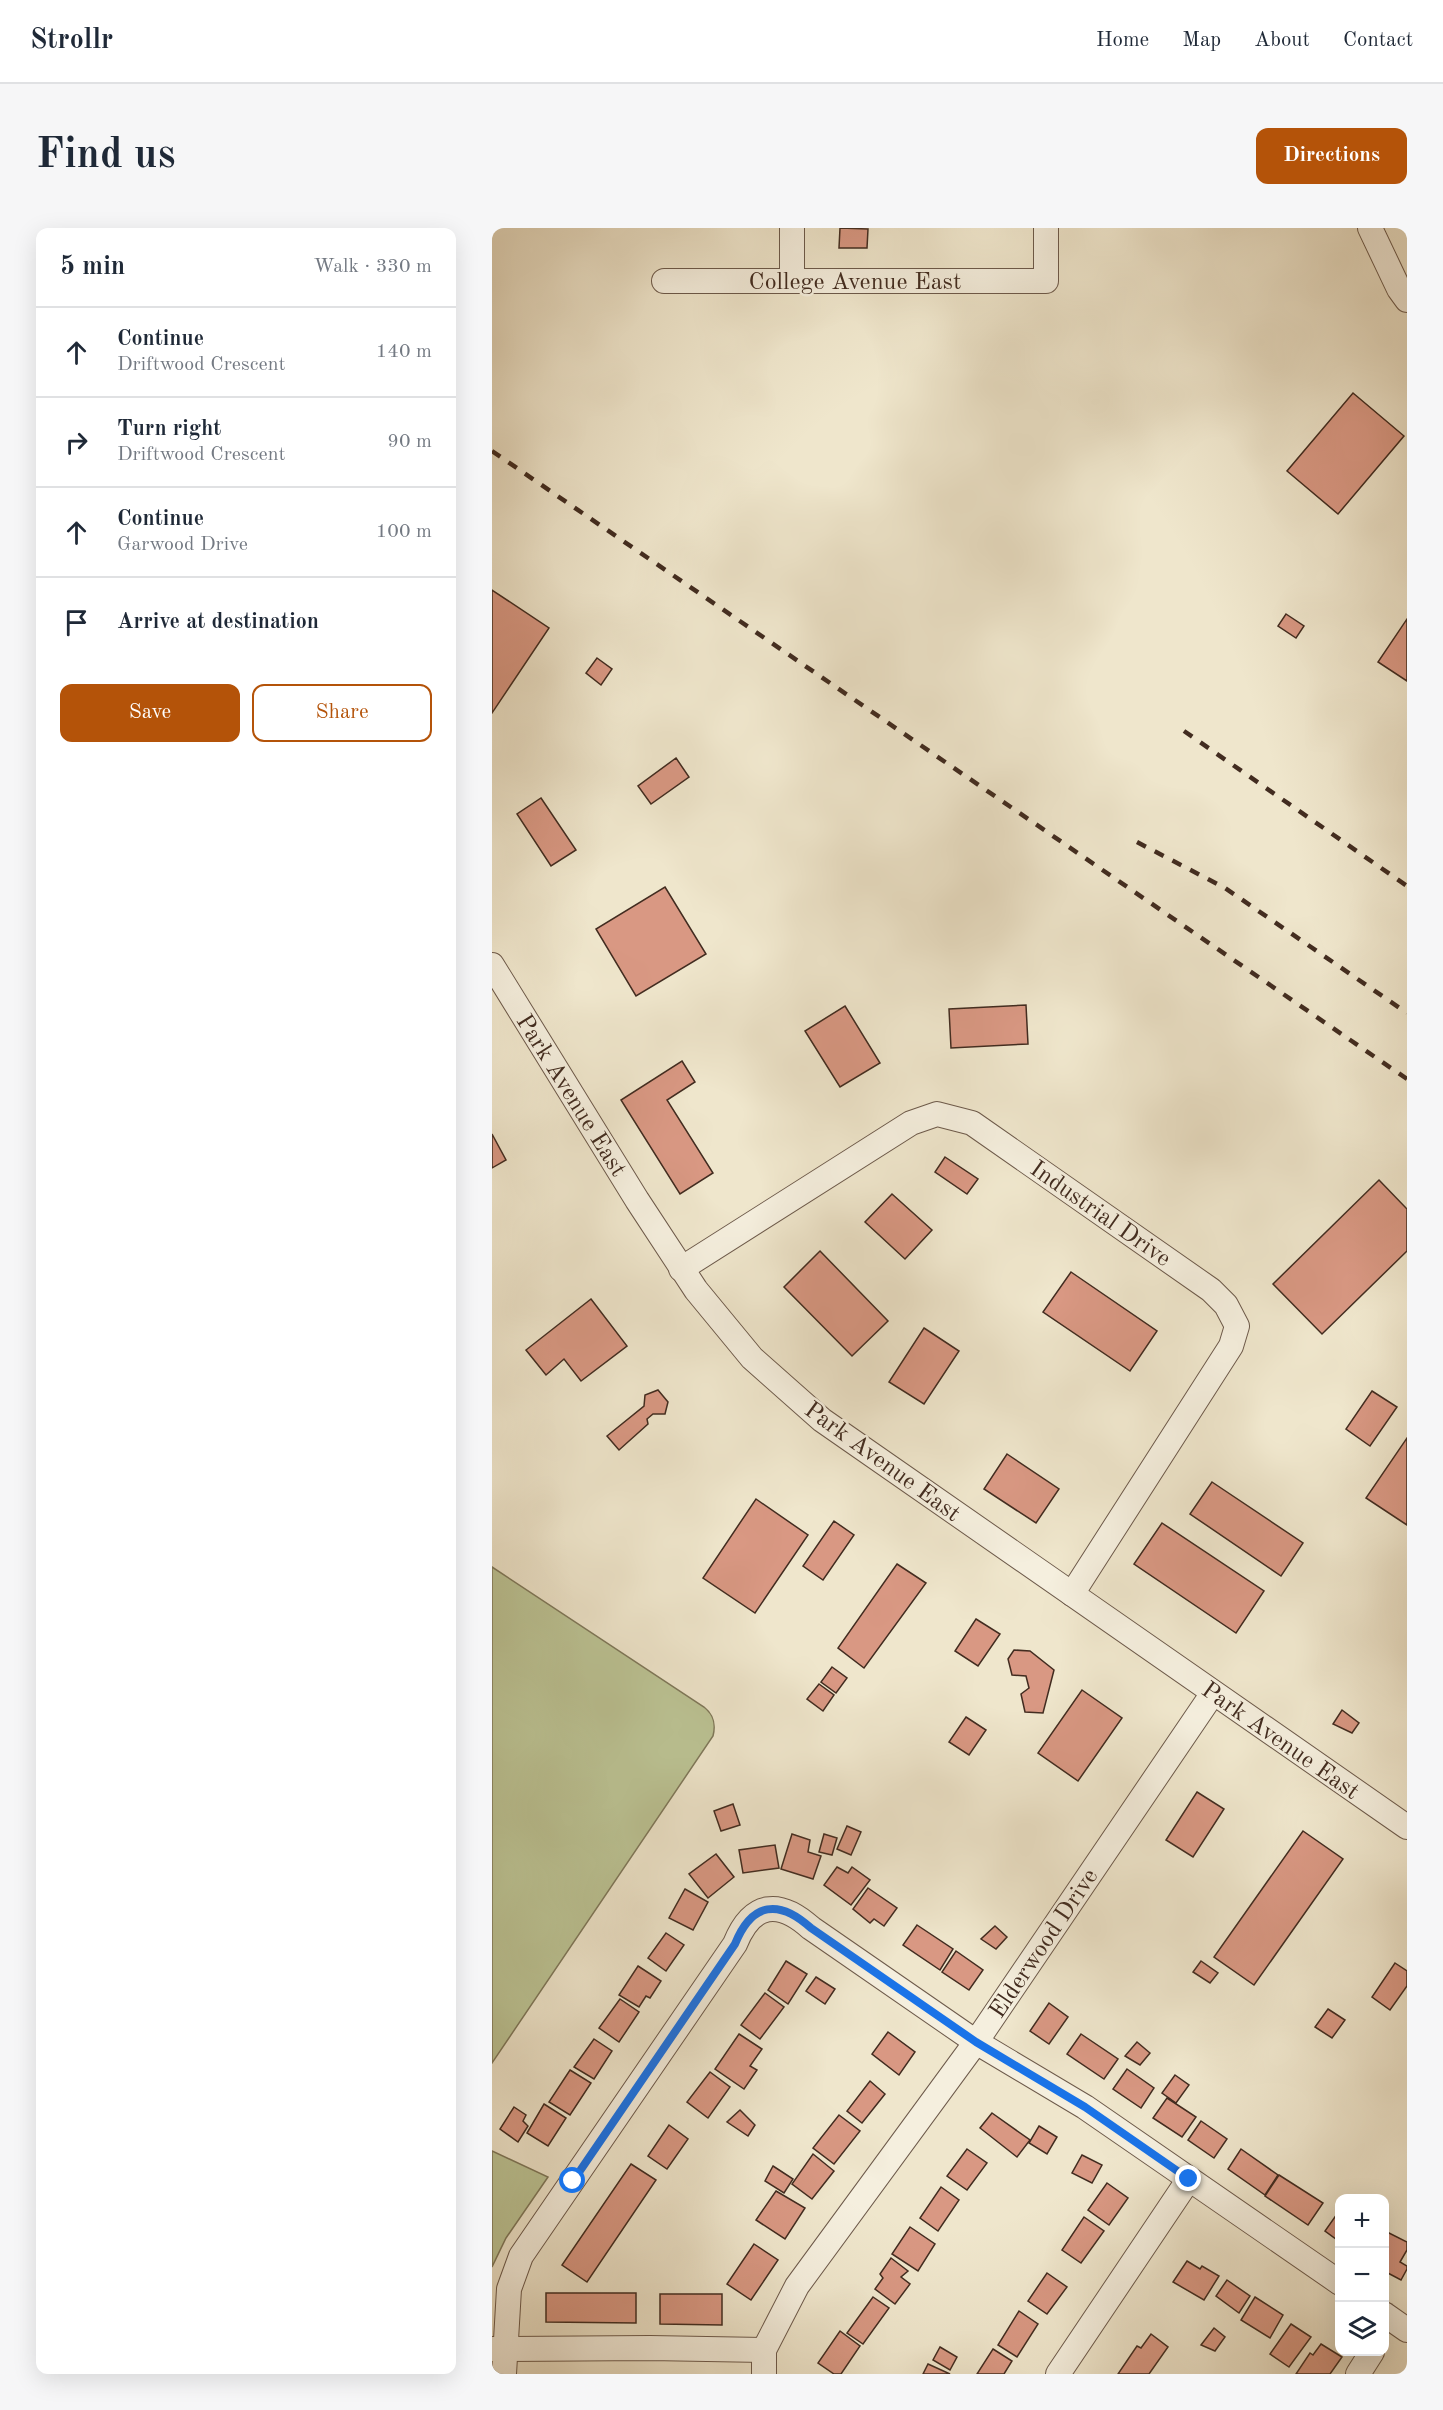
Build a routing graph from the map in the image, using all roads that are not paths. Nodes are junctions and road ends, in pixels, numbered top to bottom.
1 (792, 228) edge
2 (1046, 228) edge
3 (1370, 228) edge
4 (664, 281) dead end
5 (792, 281) junction
6 (1407, 300) edge
7 (492, 965) edge
8 (681, 1269) junction
9 (1072, 1594) junction
10 (1213, 1693) junction
11 (1407, 1827) edge
12 (976, 2042) junction
13 (1189, 2179) junction
14 (1335, 2280) edge
15 (498, 2349) edge
16 (1369, 2356) edge
17 (764, 2362) edge
18 (504, 2374) edge
19 (1058, 2374) edge
20 (1358, 2374) edge

1 - 5 street
2 - 5 street, College Avenue East
3 - 6 street
4 - 5 street, College Avenue East
7 - 8 street, Park Avenue East
8 - 9 street, Park Avenue East
8 - 9 street, Industrial Drive
9 - 10 street, Park Avenue East
10 - 11 street, Park Avenue East
10 - 12 street, Elderwood Drive
12 - 13 street
12 - 15 street
12 - 17 street, Elderwood Drive
13 - 14 street
13 - 19 street
15 - 17 street
15 - 18 street
16 - 20 street

